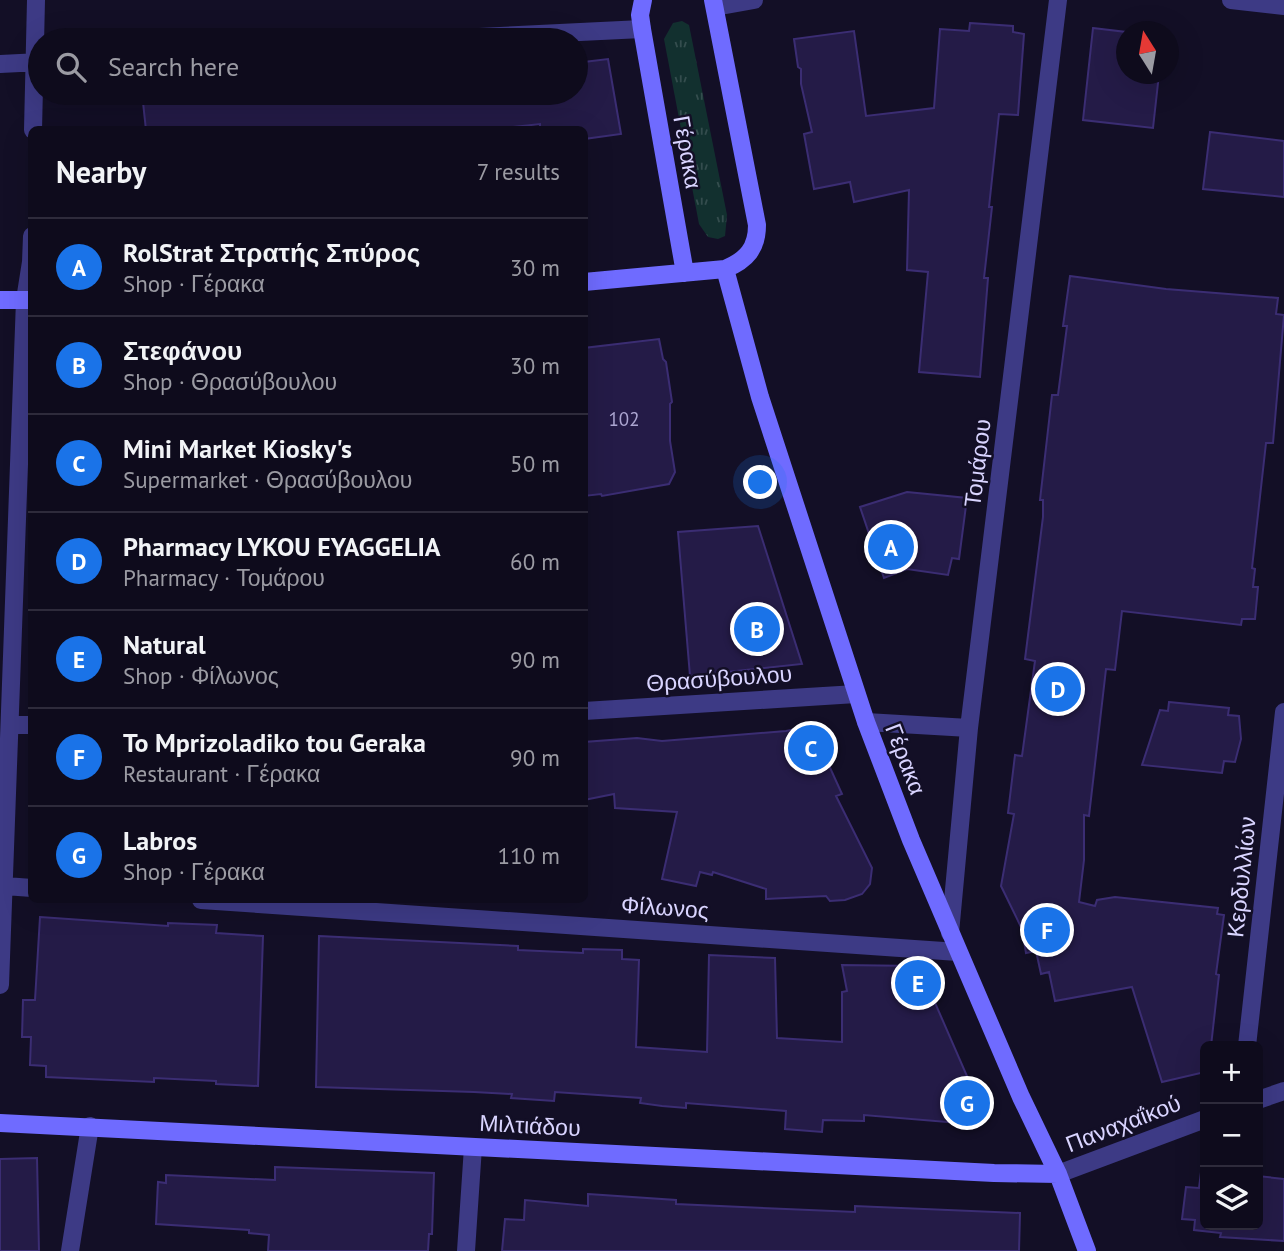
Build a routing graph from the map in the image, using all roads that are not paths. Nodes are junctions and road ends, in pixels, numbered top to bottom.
1 (36, 0) edge
2 (643, 0) edge
3 (754, 0) edge
4 (1058, 0) edge
5 (1231, 0) edge
6 (714, 3) edge
7 (1284, 6) edge
8 (36, 28) edge
9 (642, 29) junction
10 (588, 32) edge
11 (28, 62) edge
12 (0, 64) edge
13 (34, 105) edge
14 (33, 126) edge
15 (725, 269) junction
16 (685, 273) junction
17 (588, 282) edge
18 (0, 299) edge
19 (28, 300) edge
20 (856, 694) junction
21 (588, 711) edge
22 (1284, 712) edge
23 (866, 722) junction
24 (11, 725) junction
25 (28, 725) edge
26 (969, 728) junction
27 (1282, 750) edge
28 (5, 886) junction
29 (28, 888) edge
30 (245, 903) edge
31 (950, 933) junction
32 (958, 952) junction
33 (0, 985) edge
34 (1248, 1041) edge
35 (1284, 1091) edge
36 (1263, 1098) edge
37 (1200, 1121) edge
38 (0, 1123) edge
39 (90, 1126) junction
40 (472, 1147) junction
41 (1058, 1174) junction
42 (70, 1251) edge
43 (466, 1251) edge
44 (1087, 1251) edge

1 - 8 street
2 - 9 street, Γέρακα
3 - 6 street
4 - 26 street, Τομάρου
5 - 7 street
6 - 15 street
9 - 10 street
9 - 16 street, Γέρακα
11 - 12 street
13 - 14 street
15 - 16 street
15 - 20 street, Γέρακα
16 - 17 street
18 - 19 street
19 - 24 street
20 - 21 street, Θρασύβουλου
20 - 23 street, Γέρακα
22 - 27 street, Κερδυλλίων
23 - 26 street
23 - 31 street, Γέρακα
24 - 25 street
24 - 28 street
26 - 31 street, Τομάρου
27 - 34 street, Κερδυλλίων
28 - 29 street
28 - 33 street
30 - 32 street, Φίλωνος
31 - 32 street, Γέρακα
32 - 41 street, Γέρακα
35 - 36 street
37 - 41 street, Παναχαΐκού
38 - 39 street, Μιλτιάδου
39 - 40 street, Μιλτιάδου
39 - 42 street
40 - 41 street, Μιλτιάδου
40 - 43 street
41 - 44 street, Γέρακα

